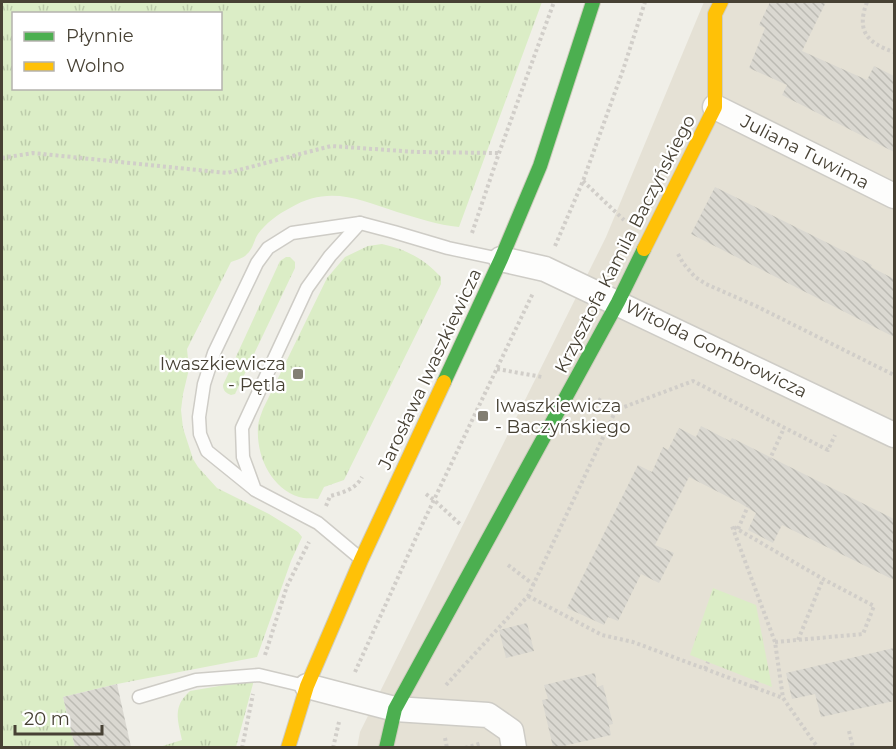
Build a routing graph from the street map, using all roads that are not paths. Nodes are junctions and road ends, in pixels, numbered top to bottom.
1 (593, 2) edge
2 (721, 2) edge
3 (715, 107) junction
4 (894, 196) edge
5 (360, 223) junction
6 (501, 259) junction
7 (618, 302) junction
8 (894, 435) edge
9 (255, 490) junction
10 (361, 560) junction
11 (307, 686) junction
12 (139, 697) dead end
13 (395, 709) junction
14 (288, 747) edge
15 (386, 747) edge
16 (514, 747) edge

1 - 6 street, Jarosława Iwaszkiewicza
2 - 3 street, Krzysztofa Kamila Baczyńskiego
3 - 4 street, Juliana Tuwima
3 - 7 street, Krzysztofa Kamila Baczyńskiego
5 - 6 lane
5 - 9 lane
5 - 9 lane
6 - 7 street, Witolda Gombrowicza
6 - 10 street, Jarosława Iwaszkiewicza
7 - 8 street, Witolda Gombrowicza
7 - 13 street, Krzysztofa Kamila Baczyńskiego
9 - 10 lane
10 - 11 street, Jarosława Iwaszkiewicza
11 - 12 lane
11 - 13 street
11 - 14 street, Jarosława Iwaszkiewicza
13 - 15 street, Krzysztofa Kamila Baczyńskiego
13 - 16 street

